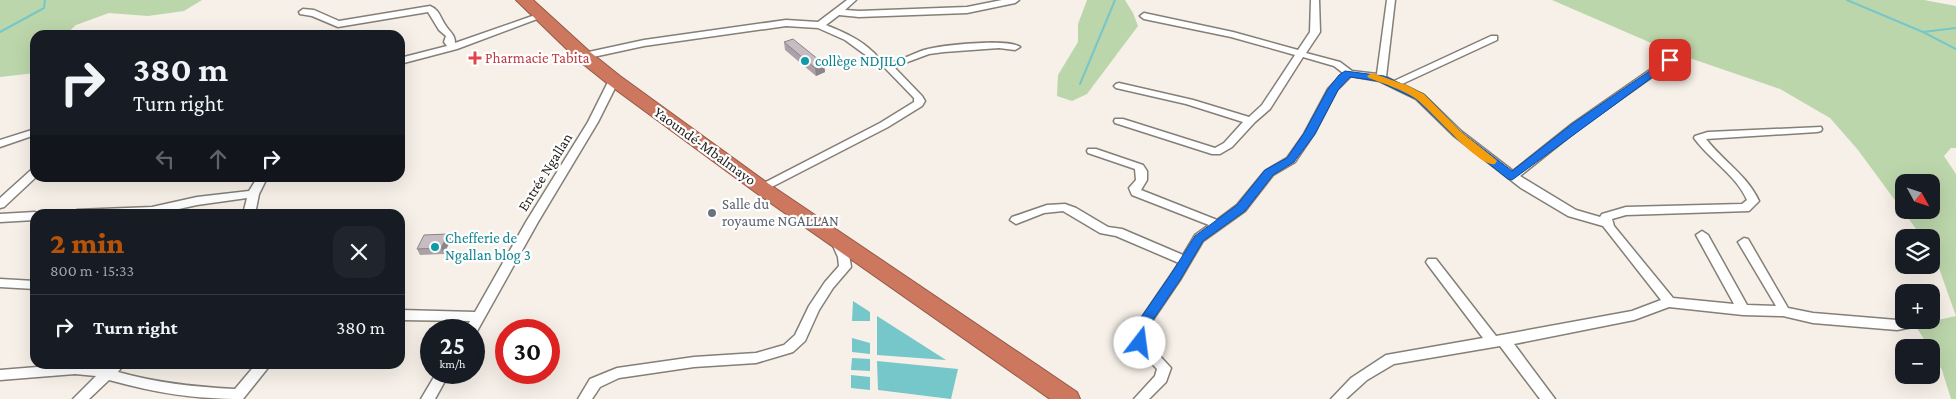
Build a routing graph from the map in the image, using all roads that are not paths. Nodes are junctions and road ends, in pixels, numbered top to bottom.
1 (852, 0) edge
2 (1014, 0) edge
3 (1315, 0) edge
4 (1391, 0) edge
5 (530, 4) edge
6 (303, 12) dead end
7 (839, 12) junction
8 (1144, 16) dead end
9 (820, 25) junction
10 (1494, 38) dead end
11 (454, 47) junction
12 (1015, 47) dead end
13 (1302, 54) junction
14 (584, 56) junction
15 (405, 60) edge
16 (1670, 60) dead end
17 (888, 66) junction
18 (1349, 73) junction
19 (1381, 78) junction
20 (614, 80) junction
21 (1395, 84) junction
22 (1119, 86) dead end
23 (1251, 120) junction
24 (1119, 121) dead end
25 (1817, 129) dead end
26 (30, 134) edge
27 (0, 144) edge
28 (1092, 151) dead end
29 (30, 177) edge
30 (1512, 177) junction
31 (260, 182) edge
32 (762, 188) junction
33 (253, 194) junction
34 (0, 204) edge
35 (161, 209) edge
36 (250, 209) edge
37 (30, 216) edge
38 (0, 218) edge
39 (1016, 220) dead end
40 (1607, 223) junction
41 (1217, 224) junction
42 (1702, 235) dead end
43 (834, 236) junction
44 (1744, 242) dead end
45 (1186, 261) junction
46 (1432, 262) dead end
47 (0, 283) edge
48 (30, 285) edge
49 (1668, 302) junction
50 (1743, 310) junction
51 (1783, 311) junction
52 (405, 315) edge
53 (478, 317) joint
54 (1895, 325) edge
55 (1499, 341) junction
56 (112, 369) edge
57 (260, 369) edge
58 (0, 375) edge
59 (437, 384) edge
60 (236, 397) edge
61 (80, 399) edge
62 (428, 399) edge
63 (585, 399) edge
64 (1068, 399) edge
65 (1142, 399) edge
66 (1338, 399) edge
67 (1548, 399) edge

1 - 7 street
2 - 7 street
3 - 13 street
4 - 19 street
5 - 11 street
5 - 14 highway, Yaoundé-Mbalmayo
6 - 11 street
7 - 9 street
8 - 13 street
9 - 14 street
9 - 17 street
10 - 21 street
11 - 15 street
12 - 17 street
13 - 18 street
13 - 23 street
14 - 20 highway, Yaoundé-Mbalmayo
16 - 30 street
17 - 32 street
18 - 19 street
18 - 41 street
19 - 21 street
20 - 32 highway, Yaoundé-Mbalmayo
20 - 53 street, Entrée Ngallan
21 - 30 street
22 - 23 street
23 - 24 street
25 - 40 street
26 - 27 street
28 - 41 street
29 - 34 street
30 - 40 street
31 - 33 street
32 - 43 highway, Yaoundé-Mbalmayo
33 - 35 street
33 - 36 street
37 - 38 street
39 - 45 street
40 - 49 street
41 - 45 street
42 - 50 street
43 - 63 street
43 - 64 highway, Yaoundé-Mbalmayo
44 - 51 street
45 - 65 street
46 - 55 street
47 - 48 street
49 - 50 street
49 - 55 street
50 - 51 street
51 - 54 street
52 - 53 street
55 - 66 street
55 - 67 street
56 - 58 street
56 - 60 street
56 - 61 street
57 - 60 street
59 - 62 street

